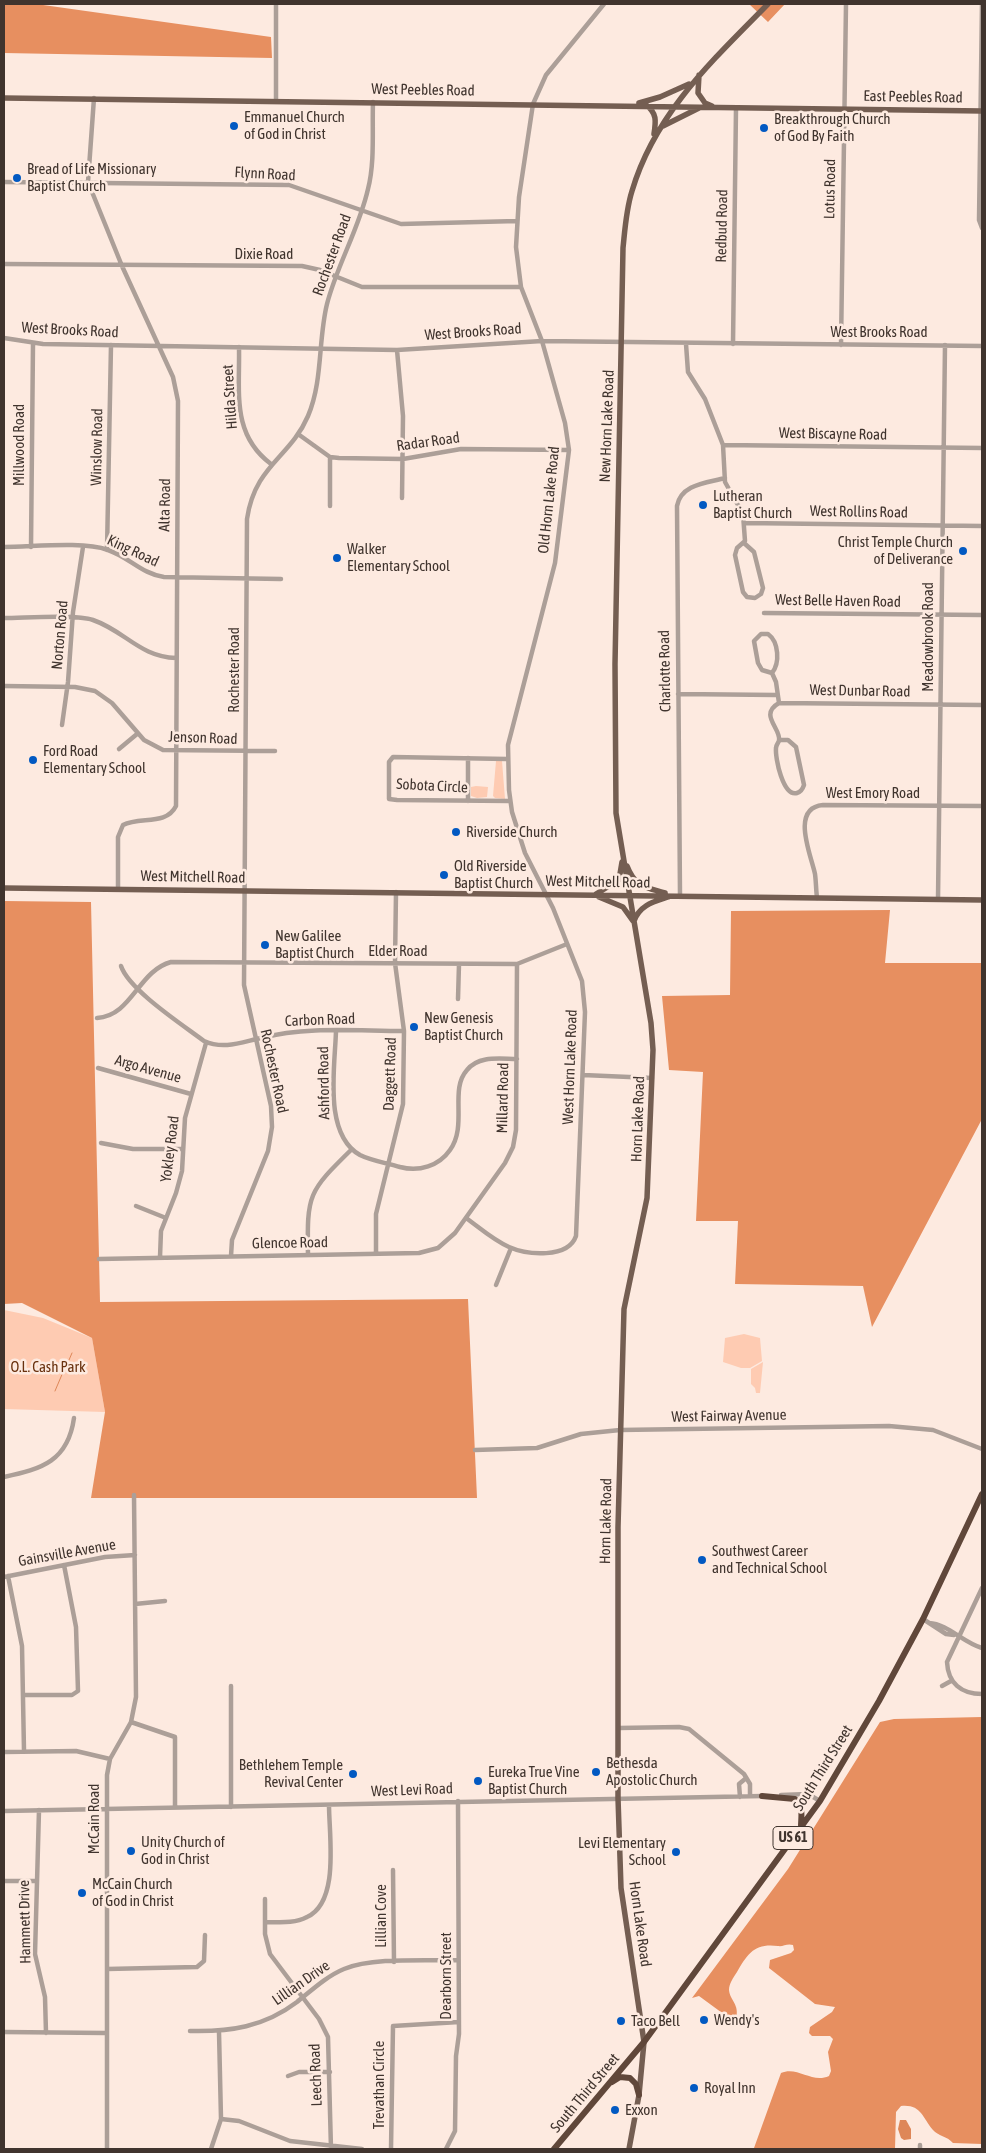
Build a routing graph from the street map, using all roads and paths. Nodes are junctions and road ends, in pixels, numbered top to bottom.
1 (276, 4) edge
2 (604, 4) edge
3 (768, 4) edge
4 (846, 4) edge
5 (982, 4) edge
6 (699, 75) junction
7 (693, 82) junction
8 (4, 98) edge
9 (94, 98) junction
10 (276, 101) junction
11 (373, 102) junction
12 (533, 104) junction
13 (631, 105) junction
14 (646, 105) junction
15 (673, 106) junction
16 (704, 107) junction
17 (714, 107) junction
18 (736, 108) junction
19 (843, 108) junction
20 (981, 111) edge
21 (659, 129) junction
22 (654, 136) junction
23 (4, 182) edge
24 (88, 182) junction
25 (362, 210) junction
26 (518, 221) junction
27 (982, 228) edge
28 (4, 264) edge
29 (122, 266) junction
30 (337, 277) junction
31 (522, 287) junction
32 (4, 338) edge
33 (542, 340) junction
34 (622, 342) junction
35 (33, 343) junction
36 (686, 344) junction
37 (733, 344) junction
38 (111, 345) junction
39 (841, 345) junction
40 (945, 345) junction
41 (160, 346) junction
42 (982, 346) edge
43 (239, 347) junction
44 (322, 349) junction
45 (397, 350) junction
46 (298, 434) junction
47 (723, 445) junction
48 (943, 447) junction
49 (982, 448) edge
50 (569, 450) junction
51 (330, 457) junction
52 (403, 459) junction
53 (271, 464) junction
54 (725, 478) junction
55 (402, 498) dead end
56 (330, 506) dead end
57 (745, 523) junction
58 (942, 525) junction
59 (982, 526) edge
60 (744, 543) junction
61 (4, 547) edge
62 (31, 547) junction
63 (83, 547) junction
64 (107, 550) junction
65 (177, 578) junction
66 (247, 578) junction
67 (282, 579) dead end
68 (764, 613) dead end
69 (941, 615) junction
70 (982, 615) edge
71 (4, 618) edge
72 (72, 618) junction
73 (176, 658) junction
74 (772, 673) junction
75 (4, 686) edge
76 (67, 687) junction
77 (678, 694) junction
78 (776, 695) junction
79 (778, 702) junction
80 (940, 704) junction
81 (982, 705) edge
82 (62, 725) dead end
83 (138, 734) junction
84 (780, 740) junction
85 (119, 749) dead end
86 (176, 750) junction
87 (246, 751) junction
88 (275, 751) dead end
89 (468, 758) junction
90 (507, 759) junction
91 (468, 801) junction
92 (510, 801) junction
93 (939, 806) junction
94 (982, 806) edge
95 (623, 855) junction
96 (4, 888) edge
97 (118, 889) junction
98 (244, 890) junction
99 (396, 892) junction
100 (546, 894) junction
101 (592, 895) junction
102 (629, 895) junction
103 (672, 896) junction
104 (680, 896) junction
105 (817, 898) junction
106 (938, 899) junction
107 (982, 900) edge
108 (634, 922) junction
109 (567, 944) junction
110 (244, 962) junction
111 (396, 963) junction
112 (459, 964) junction
113 (517, 964) junction
114 (121, 966) dead end
115 (137, 988) junction
116 (458, 1000) dead end
117 (97, 1018) dead end
118 (336, 1031) junction
119 (404, 1031) junction
120 (255, 1039) junction
121 (206, 1042) junction
122 (517, 1059) junction
123 (98, 1068) dead end
124 (583, 1075) junction
125 (652, 1078) junction
126 (191, 1094) junction
127 (101, 1143) dead end
128 (183, 1149) junction
129 (352, 1149) junction
130 (389, 1164) junction
131 (136, 1206) dead end
132 (166, 1218) junction
133 (466, 1218) junction
134 (511, 1248) junction
135 (376, 1254) junction
136 (308, 1255) junction
137 (231, 1256) junction
138 (160, 1257) junction
139 (99, 1259) dead end
140 (496, 1285) dead end
141 (74, 1418) dead end
142 (620, 1430) junction
143 (982, 1449) edge
144 (475, 1450) dead end
145 (4, 1477) edge
146 (982, 1494) edge
147 (134, 1495) dead end
148 (134, 1555) junction
149 (64, 1565) junction
150 (6, 1576) edge
151 (982, 1588) edge
152 (981, 1594) edge
153 (165, 1601) dead end
154 (135, 1604) junction
155 (926, 1621) junction
156 (956, 1636) junction
157 (982, 1648) edge
158 (951, 1680) junction
159 (231, 1686) dead end
160 (942, 1686) dead end
161 (982, 1694) edge
162 (23, 1695) junction
163 (132, 1722) junction
164 (619, 1728) junction
165 (4, 1752) edge
166 (24, 1752) junction
167 (110, 1759) junction
168 (745, 1779) junction
169 (750, 1796) junction
170 (762, 1796) junction
171 (740, 1797) junction
172 (618, 1798) junction
173 (458, 1801) junction
174 (820, 1801) junction
175 (329, 1805) junction
176 (175, 1807) junction
177 (231, 1807) junction
178 (107, 1809) junction
179 (38, 1810) junction
180 (4, 1811) edge
181 (801, 1828) junction
182 (393, 1870) dead end
183 (4, 1881) edge
184 (36, 1881) junction
185 (265, 1899) dead end
186 (265, 1922) junction
187 (204, 1935) dead end
188 (458, 1960) junction
189 (394, 1962) junction
190 (107, 1969) junction
191 (303, 1998) junction
192 (459, 2022) junction
193 (190, 2031) dead end
194 (4, 2032) edge
195 (46, 2032) junction
196 (219, 2032) junction
197 (105, 2033) junction
198 (644, 2042) junction
199 (330, 2072) junction
200 (288, 2076) dead end
201 (608, 2084) junction
202 (639, 2096) junction
203 (221, 2119) junction
204 (331, 2147) edge
205 (107, 2149) edge
206 (211, 2149) edge
207 (362, 2149) edge
208 (392, 2149) edge
209 (446, 2149) edge
210 (554, 2149) edge
211 (629, 2149) edge

1 - 10 street
2 - 12 street
3 - 6 main road, New Horn Lake Road
4 - 19 street, Lotus Road
5 - 20 street
6 - 7 main road, New Horn Lake Road
6 - 17 main road
7 - 13 main road
7 - 15 main road, New Horn Lake Road
8 - 9 main road, West Peebles Road
9 - 10 main road, West Peebles Road
9 - 24 street, Alta Road
10 - 11 main road, West Peebles Road
11 - 12 main road, West Peebles Road
11 - 25 street, Rochester Road
12 - 13 main road, West Peebles Road
12 - 26 street, Old Horn Lake Road
13 - 14 main road, West Peebles Road
14 - 15 main road, West Peebles Road
14 - 22 main road
15 - 16 main road, West Peebles Road
15 - 21 main road, New Horn Lake Road
16 - 17 main road, West Peebles Road
16 - 21 main road
17 - 18 main road, West Peebles Road
18 - 19 main road, West Peebles Road
18 - 37 street, Redbud Road
19 - 20 main road, East Peebles Road
19 - 39 street, Lotus Road
20 - 27 street
21 - 22 main road, New Horn Lake Road
22 - 34 main road, New Horn Lake Road
23 - 24 street, Flynn Road
24 - 25 street, Flynn Road
24 - 29 street, Alta Road
25 - 26 street, Flynn Road
25 - 30 street, Rochester Road
26 - 31 street, Old Horn Lake Road
28 - 29 street, Dixie Road
29 - 30 street, Dixie Road
29 - 41 street, Alta Road
30 - 31 street, Dixie Road
30 - 44 street, Rochester Road
31 - 33 street, Old Horn Lake Road
32 - 35 street, West Brooks Road
33 - 34 street, West Brooks Road
33 - 45 street, West Brooks Road
33 - 50 street, Old Horn Lake Road
34 - 36 street, West Brooks Road
34 - 95 main road, New Horn Lake Road
35 - 38 street, West Brooks Road
35 - 62 street, Millwood Road
36 - 37 street, West Brooks Road
36 - 47 street
37 - 39 street, West Brooks Road
38 - 41 street, West Brooks Road
38 - 64 street, Winslow Road
39 - 40 street, West Brooks Road
40 - 42 street, West Brooks Road
40 - 48 street, Meadowbrook Road
41 - 43 street, West Brooks Road
41 - 65 street, Alta Road
43 - 44 street, West Brooks Road
43 - 53 street, Hilda Street
44 - 45 street, West Brooks Road
44 - 46 street, Rochester Road
45 - 52 street
46 - 51 street
46 - 53 street, Rochester Road
47 - 48 street, West Biscayne Road
47 - 54 street
48 - 49 street, West Biscayne Road
48 - 58 street, Meadowbrook Road
50 - 52 street, Radar Road
50 - 90 street, Old Horn Lake Road
51 - 52 street, Radar Road
51 - 56 street
52 - 55 street
53 - 66 street, Rochester Road
54 - 57 street
54 - 77 street, Charlotte Road
57 - 58 street, West Rollins Road
57 - 60 street
58 - 59 street, West Rollins Road
58 - 69 street, Meadowbrook Road
60 - 60 street
61 - 62 street, King Road
62 - 63 street, King Road
63 - 64 street, King Road
63 - 72 street, Norton Road
64 - 65 street, King Road
65 - 66 street, King Road
65 - 73 street, Alta Road
66 - 67 street, King Road
66 - 87 street, Rochester Road
68 - 69 street, West Belle Haven Road
69 - 70 street, West Belle Haven Road
69 - 80 street, Meadowbrook Road
71 - 72 street
72 - 73 street
72 - 76 street, Norton Road
73 - 86 street, Alta Road
74 - 74 street
74 - 78 street
75 - 76 street, Jenson Road
76 - 82 street, Norton Road
76 - 83 street, Jenson Road
77 - 78 street
77 - 104 street, Charlotte Road
78 - 79 street
79 - 80 street, West Dunbar Road
79 - 84 street
80 - 81 street, West Dunbar Road
80 - 93 street, Meadowbrook Road
83 - 85 street
83 - 86 street, Jenson Road
84 - 84 street
86 - 87 street, Jenson Road
86 - 97 street, Alta Road
87 - 88 street, Jenson Road
87 - 98 street, Rochester Road
89 - 90 street, Sobota Circle
89 - 91 street
89 - 91 street, Sobota Circle
90 - 92 street, Old Horn Lake Road
91 - 92 street, Sobota Circle
92 - 100 street, Old Horn Lake Road
93 - 94 street, West Emory Road
93 - 105 street, West Emory Road
93 - 106 street, Meadowbrook Road
95 - 101 main road
95 - 102 main road, New Horn Lake Road
95 - 103 main road
96 - 97 main road, West Mitchell Road
97 - 98 main road, West Mitchell Road
98 - 99 main road, West Mitchell Road
98 - 110 street, Rochester Road
99 - 100 main road, West Mitchell Road
99 - 111 street, Daggett Road
100 - 101 main road, West Mitchell Road
100 - 109 street, West Horn Lake Road
101 - 102 main road, West Mitchell Road
101 - 108 main road
102 - 103 main road, West Mitchell Road
102 - 108 main road, Horn Lake Road
103 - 104 main road, West Mitchell Road
103 - 108 main road
104 - 105 main road, West Mitchell Road
105 - 106 main road, West Mitchell Road
106 - 107 main road, West Mitchell Road
108 - 125 main road, Horn Lake Road
109 - 113 street, Elder Road
109 - 124 street, West Horn Lake Road
110 - 111 street, Elder Road
110 - 115 street, Elder Road
110 - 120 street, Rochester Road
111 - 112 street, Elder Road
111 - 119 street, Daggett Road
112 - 113 street, Elder Road
112 - 116 street
113 - 122 street, Millard Road
114 - 115 street
115 - 117 street, Elder Road
115 - 121 street
118 - 119 street, Carbon Road
118 - 120 street, Carbon Road
118 - 129 street, Ashford Road
119 - 130 street, Daggett Road
120 - 121 street, Carbon Road
120 - 137 street, Rochester Road
121 - 126 street, Yokley Road
122 - 130 street
122 - 133 street, Millard Road
123 - 126 street, Argo Avenue
124 - 125 street
124 - 134 street, West Horn Lake Road
125 - 142 main road, Horn Lake Road
126 - 128 street, Yokley Road
127 - 128 street
128 - 132 street, Yokley Road
129 - 130 street
129 - 136 street
130 - 135 street, Daggett Road
131 - 132 street
132 - 138 street, Yokley Road
133 - 134 street
133 - 135 street, Glencoe Road
134 - 140 street
135 - 136 street, Glencoe Road
136 - 137 street, Glencoe Road
137 - 138 street, Glencoe Road
138 - 139 street, Glencoe Road
141 - 145 street
142 - 143 street, West Fairway Avenue
142 - 144 street, West Fairway Avenue
142 - 164 main road, Horn Lake Road
146 - 155 highway, South Third Street / US 61
147 - 148 street, McCain Road
148 - 149 street, Gainsville Avenue
148 - 154 street, McCain Road
149 - 150 street, Gainsville Avenue
149 - 162 street
150 - 162 street
151 - 152 street
152 - 156 street
153 - 154 street
154 - 163 street, McCain Road
155 - 156 street
155 - 174 highway, South Third Street / US 61
156 - 157 street
156 - 158 street
158 - 160 street
158 - 161 street
159 - 177 street
162 - 166 street
163 - 167 street, McCain Road
163 - 176 street
164 - 168 street
164 - 172 main road, Horn Lake Road
165 - 166 street
166 - 167 street
167 - 178 street, McCain Road
168 - 169 street
168 - 171 street
169 - 170 street, West Levi Road
169 - 171 street, West Levi Road
170 - 174 street, West Levi Road
170 - 181 highway
171 - 172 street, West Levi Road
172 - 173 street, West Levi Road
172 - 198 main road, Horn Lake Road
173 - 175 street, West Levi Road
173 - 188 street, Dearborn Street
174 - 181 highway, South Third Street / US 61
175 - 177 street, West Levi Road
175 - 186 street
176 - 177 street, West Levi Road
176 - 178 street, West Levi Road
178 - 179 street, West Levi Road
178 - 190 street, McCain Road
179 - 180 street, West Levi Road
179 - 184 street, Hammett Drive
181 - 198 highway, South Third Street / US 61
182 - 189 street, Lillian Cove
183 - 184 street
184 - 195 street, Hammett Drive
185 - 186 street, Leech Road
186 - 191 street, Leech Road
187 - 190 street
188 - 189 street, Lillian Drive
188 - 192 street, Dearborn Street
189 - 191 street, Lillian Drive
190 - 197 street, McCain Road
191 - 196 street, Lillian Drive
191 - 199 street, Leech Road
192 - 208 street, Trevathan Circle
192 - 209 street, Dearborn Street
193 - 196 street, Lillian Drive
194 - 195 street
195 - 197 street
196 - 203 street
197 - 205 street, McCain Road
198 - 201 highway, South Third Street / US 61
198 - 202 main road, Horn Lake Road
199 - 200 street
199 - 204 street, Leech Road
201 - 202 highway
201 - 210 highway, South Third Street / US 61
202 - 211 main road, Horn Lake Road
203 - 204 street
203 - 206 street
204 - 207 street

